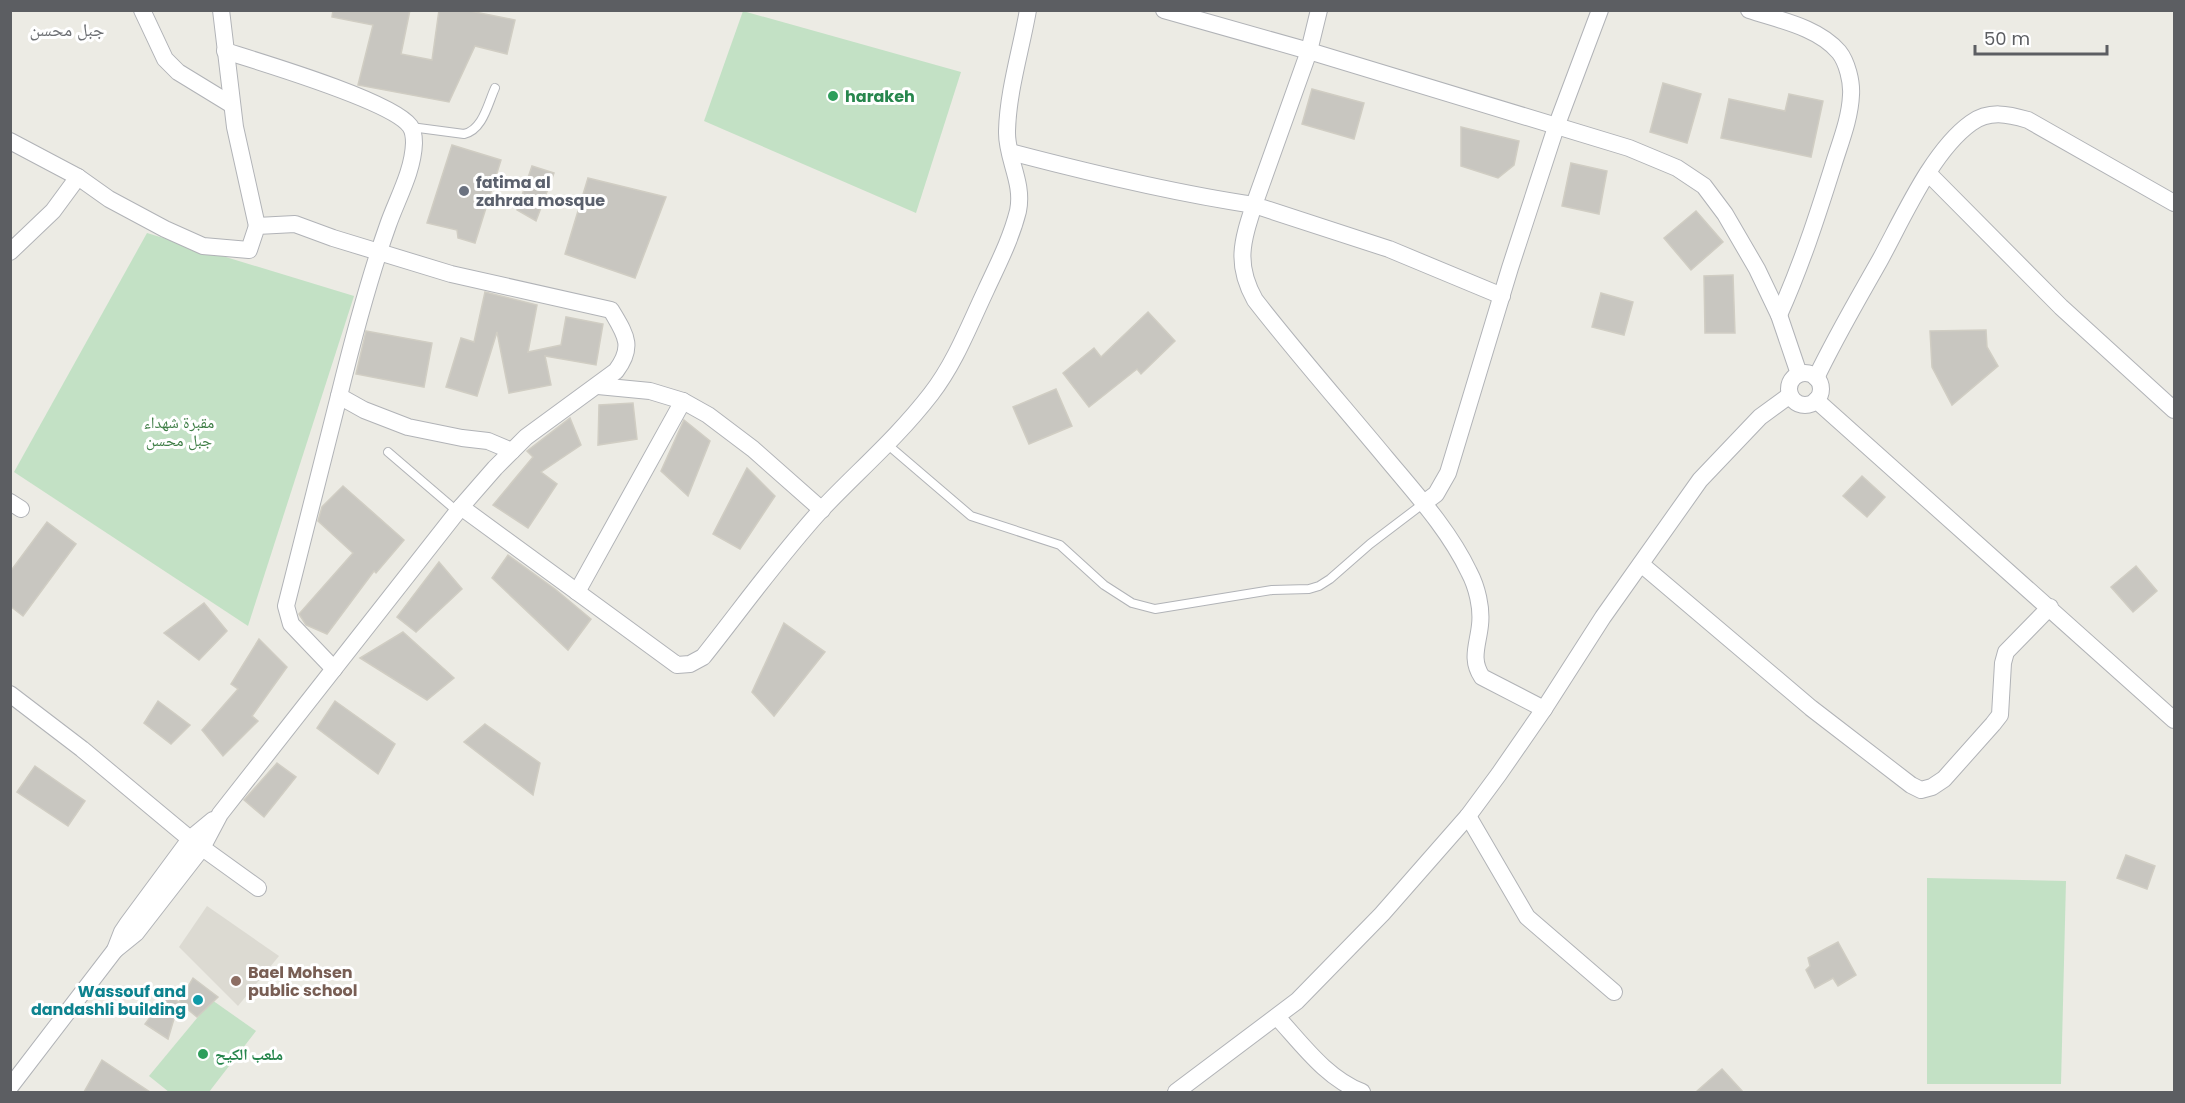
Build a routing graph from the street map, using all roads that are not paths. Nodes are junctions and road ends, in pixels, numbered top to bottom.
1 (142, 10) edge
2 (221, 10) edge
3 (1028, 10) edge
4 (1164, 10) edge
5 (1319, 10) edge
6 (1600, 10) edge
7 (1749, 10) edge
8 (225, 51) junction
9 (1309, 51) junction
10 (495, 88) dead end
11 (232, 105) junction
12 (411, 127) junction
13 (1556, 127) junction
14 (10, 141) edge
15 (1010, 152) junction
16 (1928, 173) junction
17 (78, 177) junction
18 (2175, 203) edge
19 (1254, 205) junction
20 (257, 225) junction
21 (10, 252) edge
22 (379, 252) junction
23 (1502, 296) junction
24 (1779, 315) junction
25 (1799, 374) junction
26 (1816, 378) junction
27 (598, 386) junction
28 (1790, 395) junction
29 (339, 396) junction
30 (683, 400) junction
31 (1816, 400) junction
32 (2175, 410) edge
33 (888, 446) junction
34 (512, 451) junction
35 (388, 452) dead end
36 (1424, 503) junction
37 (459, 510) junction
38 (822, 510) junction
39 (1641, 564) junction
40 (577, 592) junction
41 (2050, 607) junction
42 (334, 669) junction
43 (10, 694) edge
44 (1544, 709) junction
45 (2175, 720) edge
46 (1468, 816) junction
47 (196, 844) junction
48 (258, 888) dead end
49 (1614, 993) dead end
50 (1277, 1017) junction
51 (10, 1087) edge
52 (1177, 1092) edge
53 (1362, 1092) edge

1 - 11 street
2 - 8 street
3 - 15 street
4 - 9 street
5 - 9 street
6 - 13 street
7 - 24 street
8 - 11 street
8 - 12 street
9 - 13 street
9 - 19 street
10 - 12 lane
11 - 20 street
12 - 22 street
13 - 23 street
13 - 24 street
14 - 17 street
15 - 19 street
15 - 33 street
16 - 18 street
16 - 26 street
16 - 32 street
17 - 20 street
17 - 21 street
19 - 23 street
19 - 36 street
20 - 22 street
22 - 27 street
22 - 29 street
23 - 36 street
24 - 25 street
25 - 26 street
25 - 28 street
26 - 31 street
27 - 30 street
27 - 34 street
28 - 31 street
28 - 39 street
29 - 34 street
29 - 42 street
30 - 38 street
30 - 40 street
31 - 41 street
33 - 36 lane
33 - 38 street
34 - 37 street
35 - 37 lane
36 - 44 street
37 - 40 street
37 - 42 street
38 - 40 street
39 - 41 street
39 - 44 street
41 - 45 street
42 - 47 street
43 - 47 street
44 - 46 street
46 - 49 street
46 - 50 street
47 - 48 street
47 - 51 street
50 - 52 street
50 - 53 street

